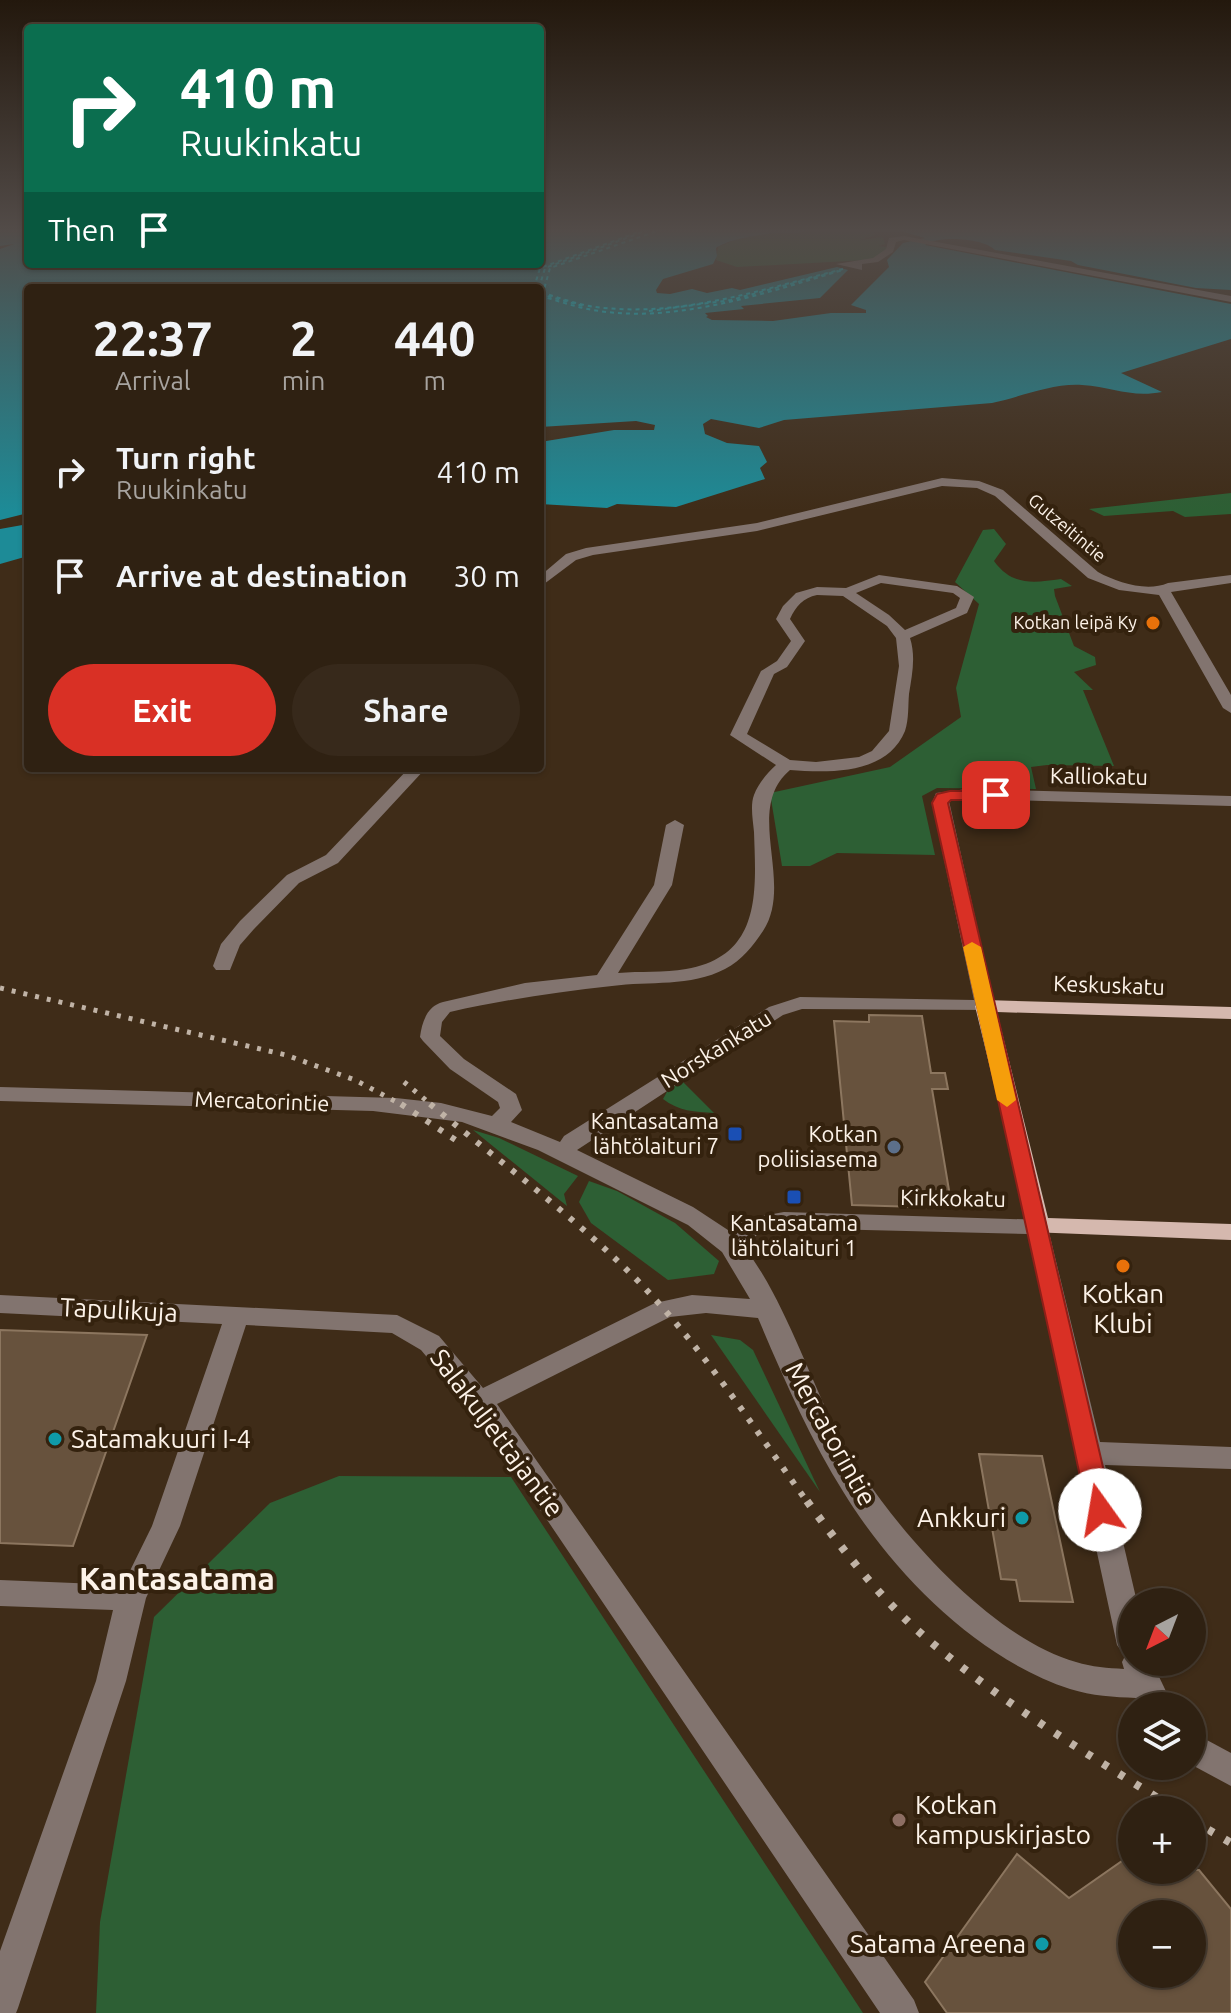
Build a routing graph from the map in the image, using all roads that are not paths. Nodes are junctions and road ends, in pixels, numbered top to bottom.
1 (1231, 579) edge
2 (544, 580) edge
3 (1164, 591) junction
4 (847, 592) junction
5 (903, 636) junction
6 (1231, 708) edge
7 (786, 765) junction
8 (414, 772) edge
9 (1231, 801) edge
10 (675, 825) dead end
11 (223, 966) dead end
12 (604, 980) junction
13 (985, 1006) junction
14 (1231, 1013) edge
15 (0, 1094) edge
16 (495, 1125) junction
17 (563, 1153) junction
18 (1038, 1226) junction
19 (1231, 1232) edge
20 (731, 1246) junction
21 (0, 1304) edge
22 (765, 1310) junction
23 (237, 1315) junction
24 (480, 1401) junction
25 (1087, 1453) junction
26 (1231, 1458) edge
27 (1119, 1588) edge
28 (0, 1593) edge
29 (131, 1598) junction
30 (1147, 1684) edge
31 (1206, 1756) edge
32 (1231, 1771) edge
33 (0, 2008) edge
34 (901, 2013) edge

1 - 3 street, Gutzeitintie
2 - 3 street, Gutzeitintie
3 - 6 street
4 - 5 street
4 - 5 street
4 - 7 street
5 - 7 street
7 - 12 street
8 - 11 street
9 - 13 street, Kalliokatu
10 - 12 street
12 - 16 street
13 - 14 main road, Keskuskatu
13 - 17 street, Norskankatu
13 - 18 main road
15 - 16 street, Mercatorintie
16 - 17 street, Mercatorintie
17 - 20 street, Mercatorintie
18 - 19 main road, Kirkkokatu
18 - 20 street, Kirkkokatu
18 - 25 street
20 - 22 street, Mercatorintie
21 - 23 street, Tapulikuja
22 - 24 street
22 - 30 street, Mercatorintie
23 - 24 street, Salakuljettajantie
23 - 29 street
24 - 34 street, Salakuljettajantie
25 - 26 street
25 - 27 street
28 - 29 street
29 - 33 street
31 - 32 street

